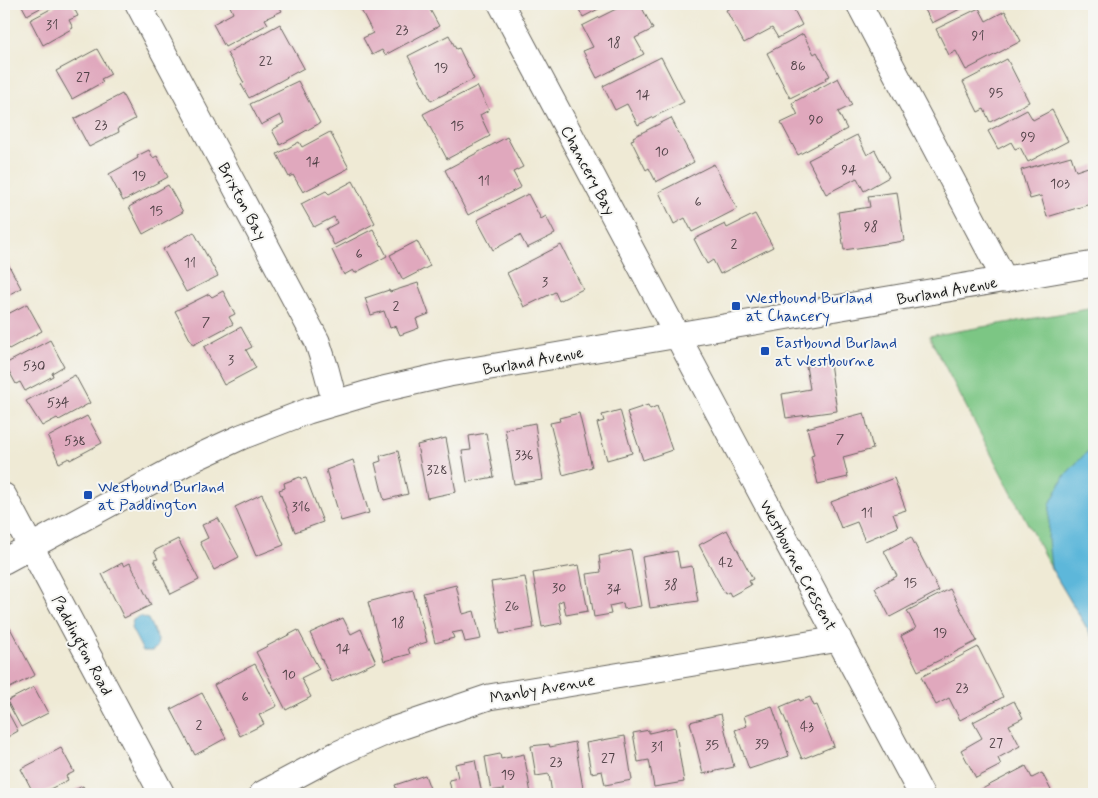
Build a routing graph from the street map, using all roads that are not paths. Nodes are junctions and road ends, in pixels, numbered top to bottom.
1 (138, 4) edge
2 (501, 4) edge
3 (859, 4) edge
4 (1094, 264) edge
5 (1005, 280) junction
6 (677, 336) junction
7 (335, 404) junction
8 (4, 496) edge
9 (30, 546) junction
10 (4, 561) edge
11 (839, 640) junction
12 (162, 794) edge
13 (262, 794) edge
14 (921, 794) edge

1 - 7 street, Brixton Bay
2 - 6 street, Chancery Bay
3 - 5 street
4 - 5 street, Burland Avenue
5 - 6 street, Burland Avenue
6 - 7 street, Burland Avenue
6 - 11 street, Westbourne Crescent
7 - 9 street, Burland Avenue
8 - 9 street, Paddington Road
9 - 10 street, Burland Avenue
9 - 12 street, Paddington Road
11 - 13 street, Manby Avenue
11 - 14 street, Westbourne Crescent

